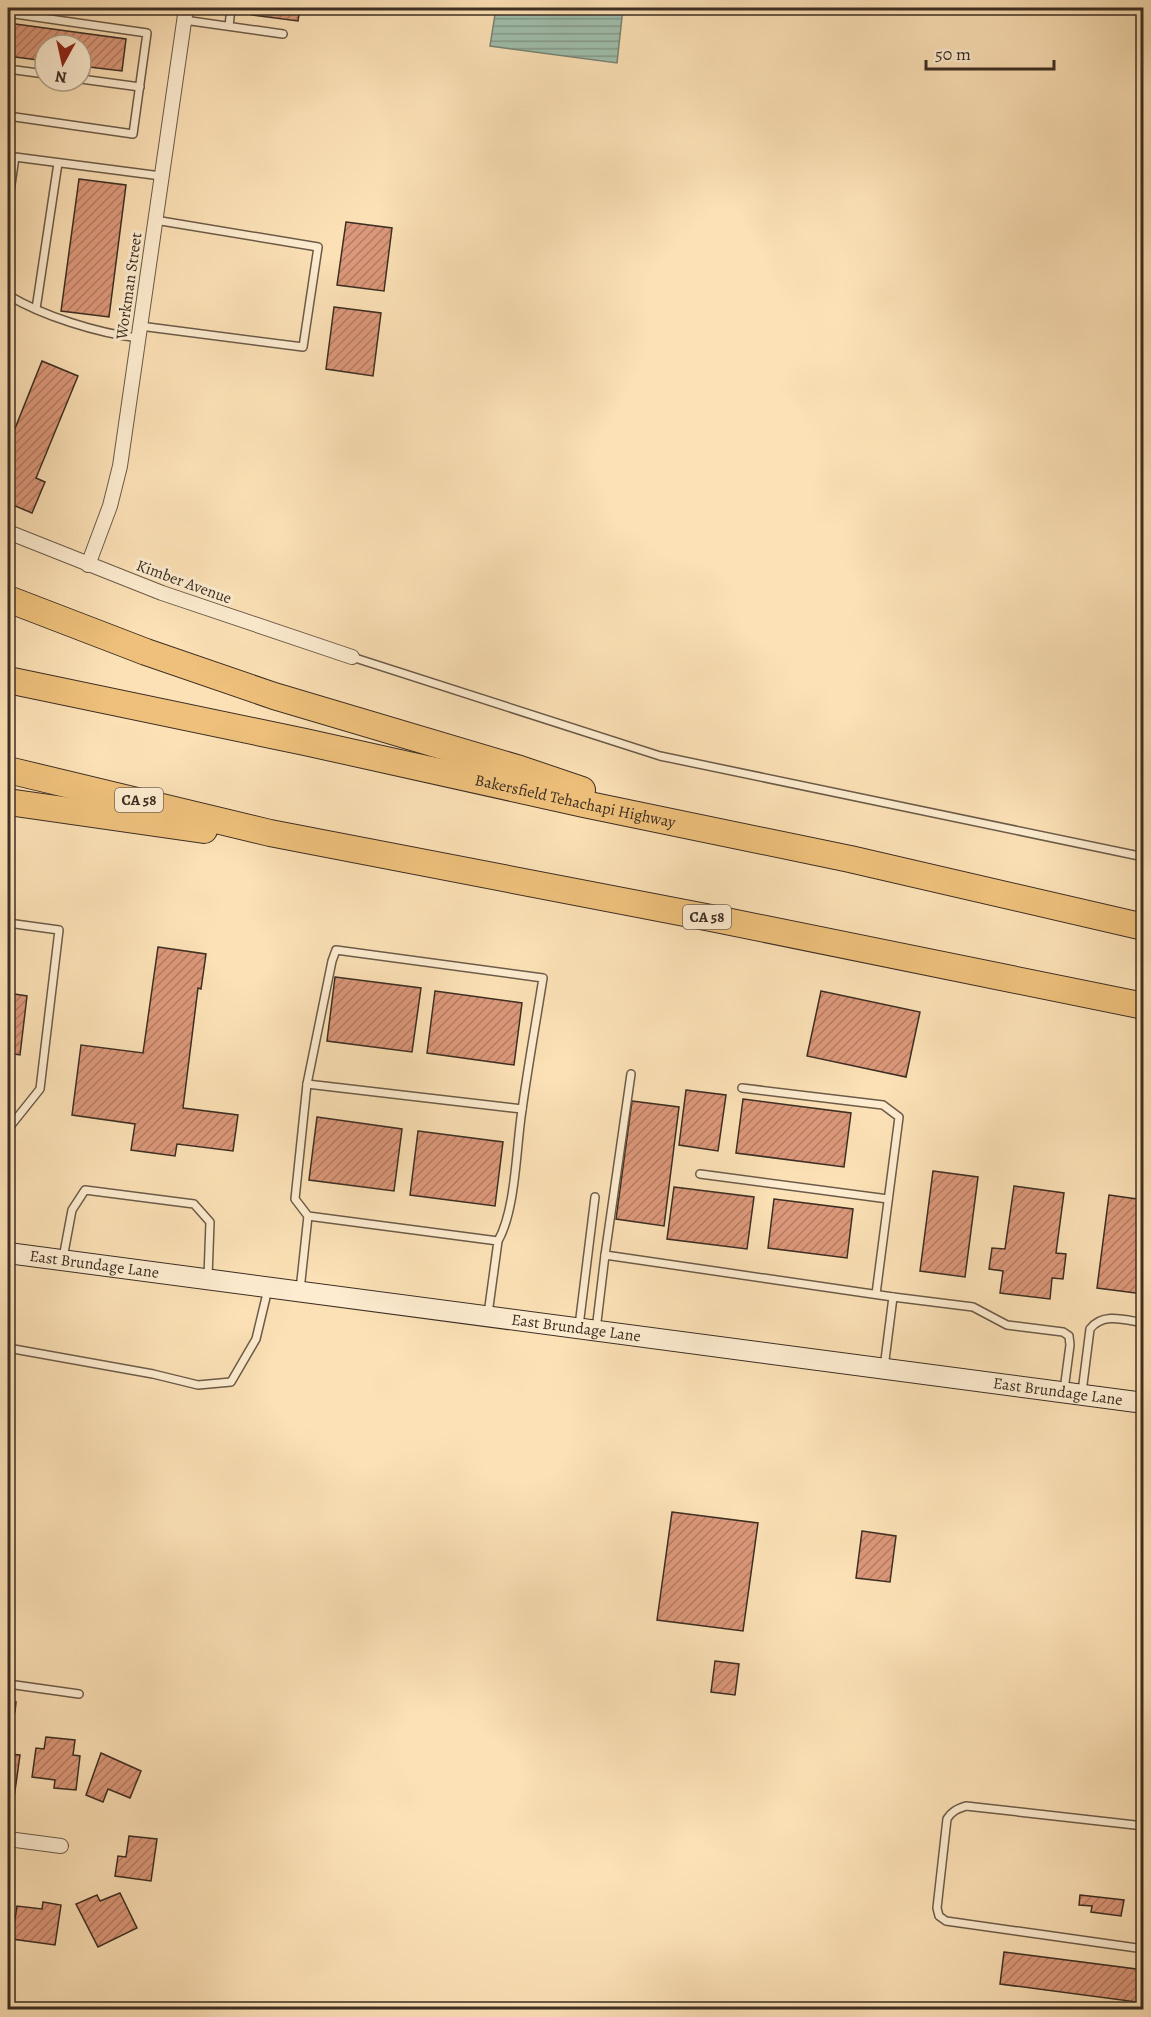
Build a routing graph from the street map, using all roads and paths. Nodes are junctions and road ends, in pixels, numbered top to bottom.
1 (231, 8) edge
2 (8, 13) edge
3 (185, 14) edge
4 (229, 26) junction
5 (283, 34) dead end
6 (8, 69) edge
7 (33, 72) edge
8 (93, 81) edge
9 (140, 87) junction
10 (8, 116) edge
11 (58, 163) junction
12 (161, 176) junction
13 (8, 205) edge
14 (155, 220) junction
15 (8, 295) edge
16 (36, 309) junction
17 (139, 332) junction
18 (8, 532) edge
19 (88, 565) junction
20 (8, 598) edge
21 (352, 657) joint
22 (8, 680) edge
23 (8, 770) edge
24 (8, 802) edge
25 (640, 816) junction
26 (270, 833) junction
27 (1143, 857) edge
28 (8, 923) edge
29 (1143, 927) edge
30 (1143, 1006) edge
31 (631, 1074) dead end
32 (307, 1084) junction
33 (742, 1088) dead end
34 (522, 1109) junction
35 (8, 1129) edge
36 (700, 1174) dead end
37 (595, 1197) dead end
38 (888, 1199) junction
39 (308, 1215) junction
40 (498, 1241) junction
41 (8, 1252) edge
42 (605, 1255) junction
43 (62, 1260) junction
44 (208, 1279) junction
45 (268, 1287) junction
46 (299, 1291) junction
47 (876, 1294) junction
48 (893, 1296) junction
49 (488, 1316) junction
50 (1143, 1323) edge
51 (587, 1329) junction
52 (8, 1348) edge
53 (883, 1369) junction
54 (1073, 1394) junction
55 (1143, 1403) edge
56 (8, 1684) edge
57 (79, 1694) dead end
58 (1143, 1826) edge
59 (8, 1839) edge
60 (61, 1846) dead end
61 (1143, 1949) edge

1 - 4 lane
2 - 9 lane
3 - 4 lane
3 - 12 street, Workman Street
4 - 5 lane
6 - 7 lane
8 - 9 lane
9 - 10 lane
11 - 12 lane
11 - 13 lane
11 - 16 lane
12 - 14 street, Workman Street
14 - 17 street, Workman Street
14 - 17 lane
15 - 16 lane
16 - 17 lane
17 - 19 street, Workman Street
18 - 19 street, Kimber Avenue
19 - 21 street, Kimber Avenue
20 - 25 highway
21 - 27 lane
22 - 25 highway, Bakersfield Tehachapi Highway
23 - 26 highway, CA 58
24 - 26 highway
25 - 29 highway, Bakersfield Tehachapi Highway
26 - 30 highway, CA 58
28 - 35 lane
31 - 42 lane
32 - 34 lane
32 - 34 lane
32 - 39 lane
33 - 38 lane
34 - 40 lane
36 - 38 lane
37 - 51 lane
38 - 47 lane
39 - 40 lane
39 - 46 lane
40 - 49 lane
41 - 43 main road, East Brundage Lane
42 - 47 lane
42 - 51 lane
43 - 44 main road, East Brundage Lane
43 - 44 lane
44 - 45 main road, East Brundage Lane
45 - 46 main road, East Brundage Lane
45 - 52 lane
46 - 49 main road, East Brundage Lane
47 - 48 lane
48 - 53 lane
48 - 54 lane
49 - 51 main road, East Brundage Lane
50 - 54 lane
51 - 53 main road, East Brundage Lane
53 - 54 main road, East Brundage Lane
54 - 55 main road, East Brundage Lane
56 - 57 lane
58 - 61 lane
59 - 60 street

